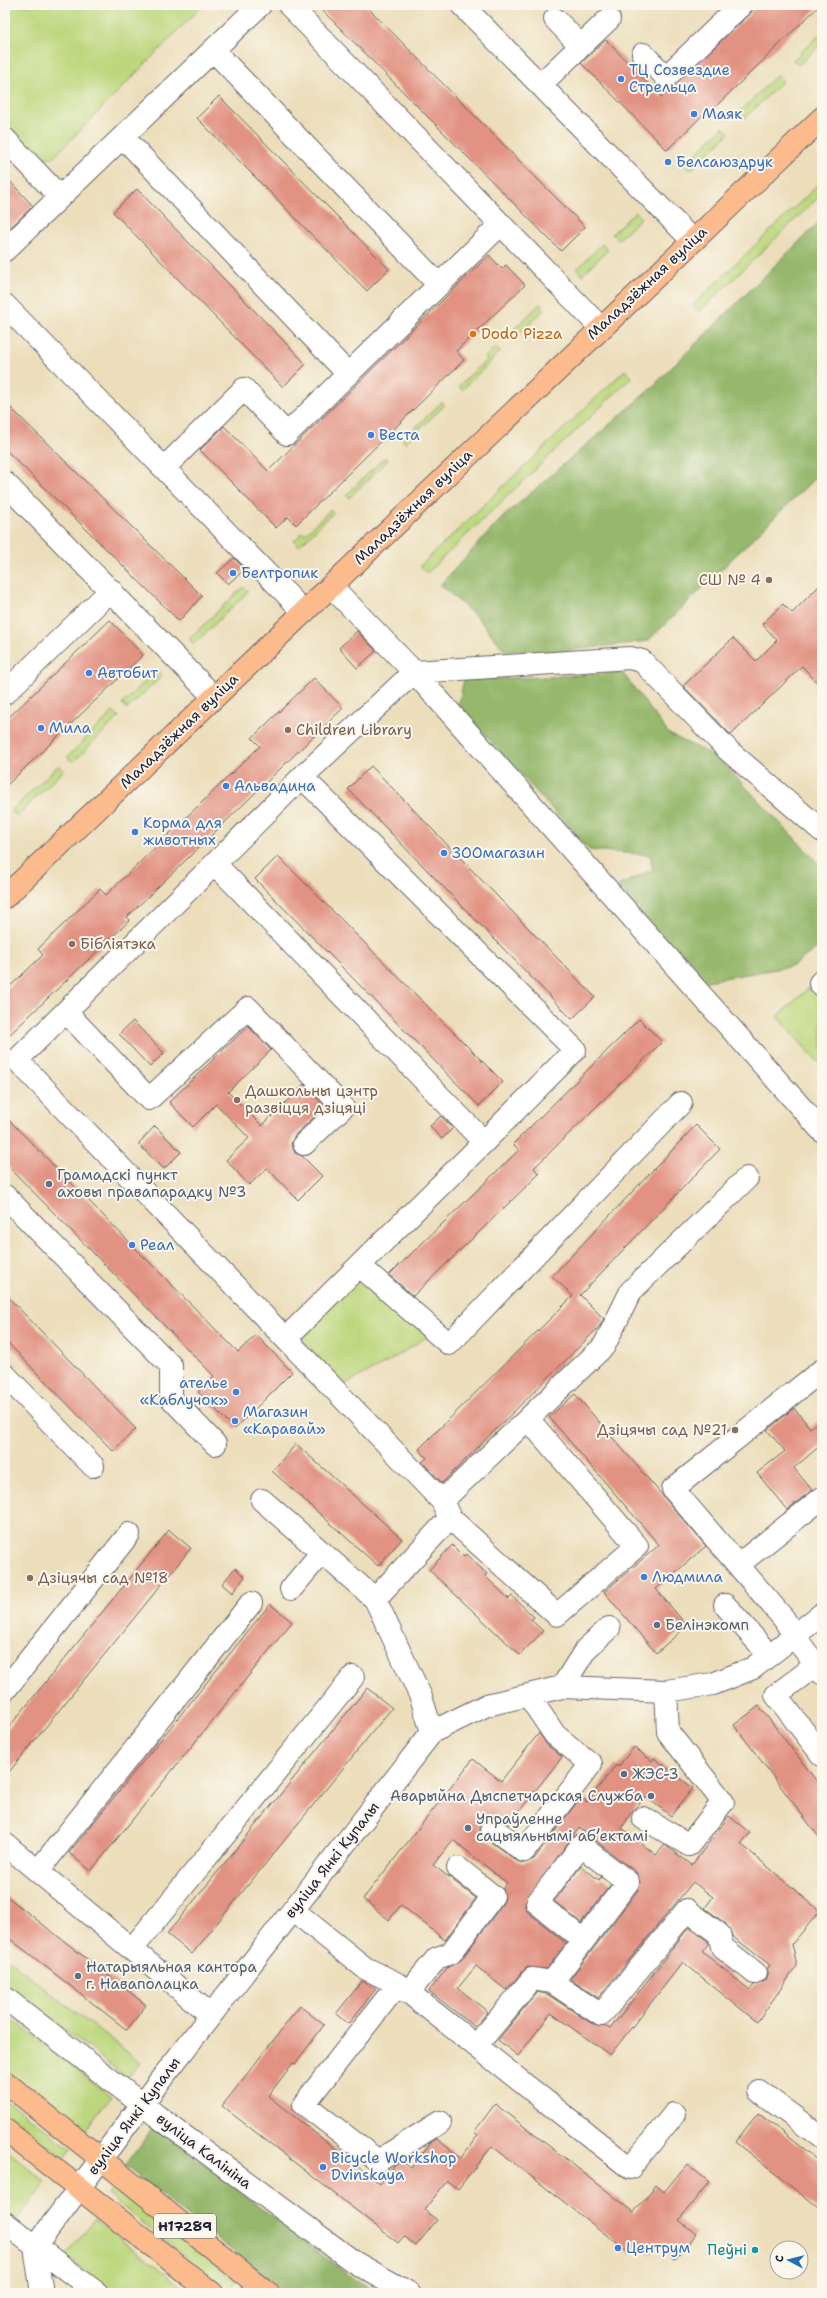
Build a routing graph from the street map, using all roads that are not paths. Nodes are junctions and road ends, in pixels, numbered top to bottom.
1 (260, 5) edge
2 (289, 5) edge
3 (462, 5) edge
4 (739, 6) edge
5 (555, 19) dead end
6 (609, 19) dead end
7 (581, 46) junction
8 (213, 50) junction
9 (643, 54) dead end
10 (540, 85) junction
11 (822, 118) edge
12 (123, 137) junction
13 (5, 139) edge
14 (60, 198) junction
15 (501, 224) junction
16 (692, 240) junction
17 (5, 250) edge
18 (438, 285) junction
19 (5, 306) edge
20 (600, 327) junction
21 (348, 374) junction
22 (164, 468) junction
23 (5, 483) edge
24 (331, 586) junction
25 (111, 590) junction
26 (304, 612) junction
27 (414, 672) junction
28 (5, 693) edge
29 (214, 697) junction
30 (302, 778) junction
31 (822, 831) edge
32 (216, 865) junction
33 (5, 897) edge
34 (822, 981) edge
35 (822, 985) edge
36 (66, 1012) junction
37 (681, 1103) dead end
38 (822, 1131) edge
39 (484, 1142) junction
40 (304, 1144) dead end
41 (747, 1178) dead end
42 (5, 1196) edge
43 (360, 1266) junction
44 (286, 1338) junction
45 (822, 1370) edge
46 (5, 1375) edge
47 (528, 1419) junction
48 (215, 1444) dead end
49 (93, 1466) dead end
50 (822, 1498) edge
51 (262, 1500) dead end
52 (446, 1509) junction
53 (129, 1534) dead end
54 (322, 1552) junction
55 (738, 1565) junction
56 (291, 1588) dead end
57 (375, 1599) junction
58 (251, 1603) dead end
59 (725, 1605) dead end
60 (822, 1614) edge
61 (609, 1628) dead end
62 (794, 1636) junction
63 (769, 1656) junction
64 (819, 1669) edge
65 (353, 1677) dead end
66 (562, 1687) junction
67 (5, 1690) edge
68 (666, 1691) junction
69 (528, 1695) junction
70 (432, 1732) junction
71 (822, 1755) edge
72 (643, 1818) dead end
73 (492, 1828) dead end
74 (5, 1844) edge
75 (458, 1868) dead end
76 (38, 1871) junction
77 (293, 1910) junction
78 (583, 1940) dead end
79 (133, 1948) junction
80 (755, 1973) dead end
81 (552, 1982) junction
82 (403, 1988) junction
83 (5, 1998) edge
84 (211, 2014) junction
85 (476, 2046) junction
86 (5, 2082) edge
87 (759, 2091) dead end
88 (143, 2105) junction
89 (674, 2114) dead end
90 (440, 2122) dead end
91 (5, 2130) edge
92 (822, 2138) edge
93 (101, 2160) junction
94 (80, 2188) junction
95 (5, 2223) edge
96 (35, 2247) junction
97 (265, 2292) edge
98 (42, 2293) edge
99 (97, 2293) edge
100 (212, 2293) edge
101 (409, 2293) edge

1 - 8 street
2 - 15 street
3 - 10 street
4 - 9 street
5 - 7 street
6 - 7 street
7 - 10 street
8 - 12 street
8 - 18 street
10 - 16 street
11 - 16 main road, Маладзёжная вуліца
12 - 14 street
12 - 21 street
13 - 14 street
14 - 17 street
15 - 18 street
15 - 20 street
16 - 20 main road, Маладзёжная вуліца
18 - 21 street
19 - 22 street
20 - 24 main road, Маладзёжная вуліца
21 - 22 street
22 - 26 street
23 - 25 street
24 - 26 main road, Маладзёжная вуліца
24 - 27 street
25 - 28 street
25 - 29 street
26 - 29 main road, Маладзёжная вуліца
27 - 30 street
27 - 31 street
27 - 38 street
29 - 33 main road, Маладзёжная вуліца
30 - 32 street
30 - 39 street
32 - 36 street
32 - 39 street
34 - 35 street
36 - 40 street
36 - 44 street
37 - 43 street
39 - 43 street
41 - 47 street
42 - 48 street
43 - 44 street
44 - 52 street
45 - 55 street
46 - 49 street
47 - 52 street
47 - 52 street
50 - 55 street
51 - 54 street
52 - 57 street
53 - 67 street
54 - 56 street
54 - 57 street
55 - 62 street
57 - 70 street
58 - 76 street
59 - 63 street
60 - 62 street, вуліца Янкі Купалы
61 - 66 street
62 - 63 street, вуліца Янкі Купалы
62 - 64 street
63 - 68 street, вуліца Янкі Купалы
64 - 71 street
65 - 79 street
66 - 68 street, вуліца Янкі Купалы
66 - 69 street, вуліца Янкі Купалы
68 - 72 street
69 - 70 street, вуліца Янкі Купалы
69 - 73 street
70 - 77 street, вуліца Янкі Купалы
74 - 76 street
75 - 82 street
76 - 79 street
77 - 82 street
77 - 84 street, вуліца Янкі Купалы
78 - 81 street
79 - 84 street
80 - 81 street
81 - 85 street
82 - 85 street
82 - 90 street
83 - 88 street, вуліца Калініна
84 - 88 street, вуліца Янкі Купалы
85 - 89 street
86 - 93 main road, Н17289
87 - 92 street
88 - 93 street, вуліца Янкі Купалы
88 - 101 street, вуліца Калініна
91 - 94 main road, Н17289
93 - 94 street, вуліца Янкі Купалы
93 - 97 main road, Н17289
94 - 96 street, вуліца Янкі Купалы
94 - 100 main road, Н17289
95 - 96 street
96 - 98 street
96 - 99 street

